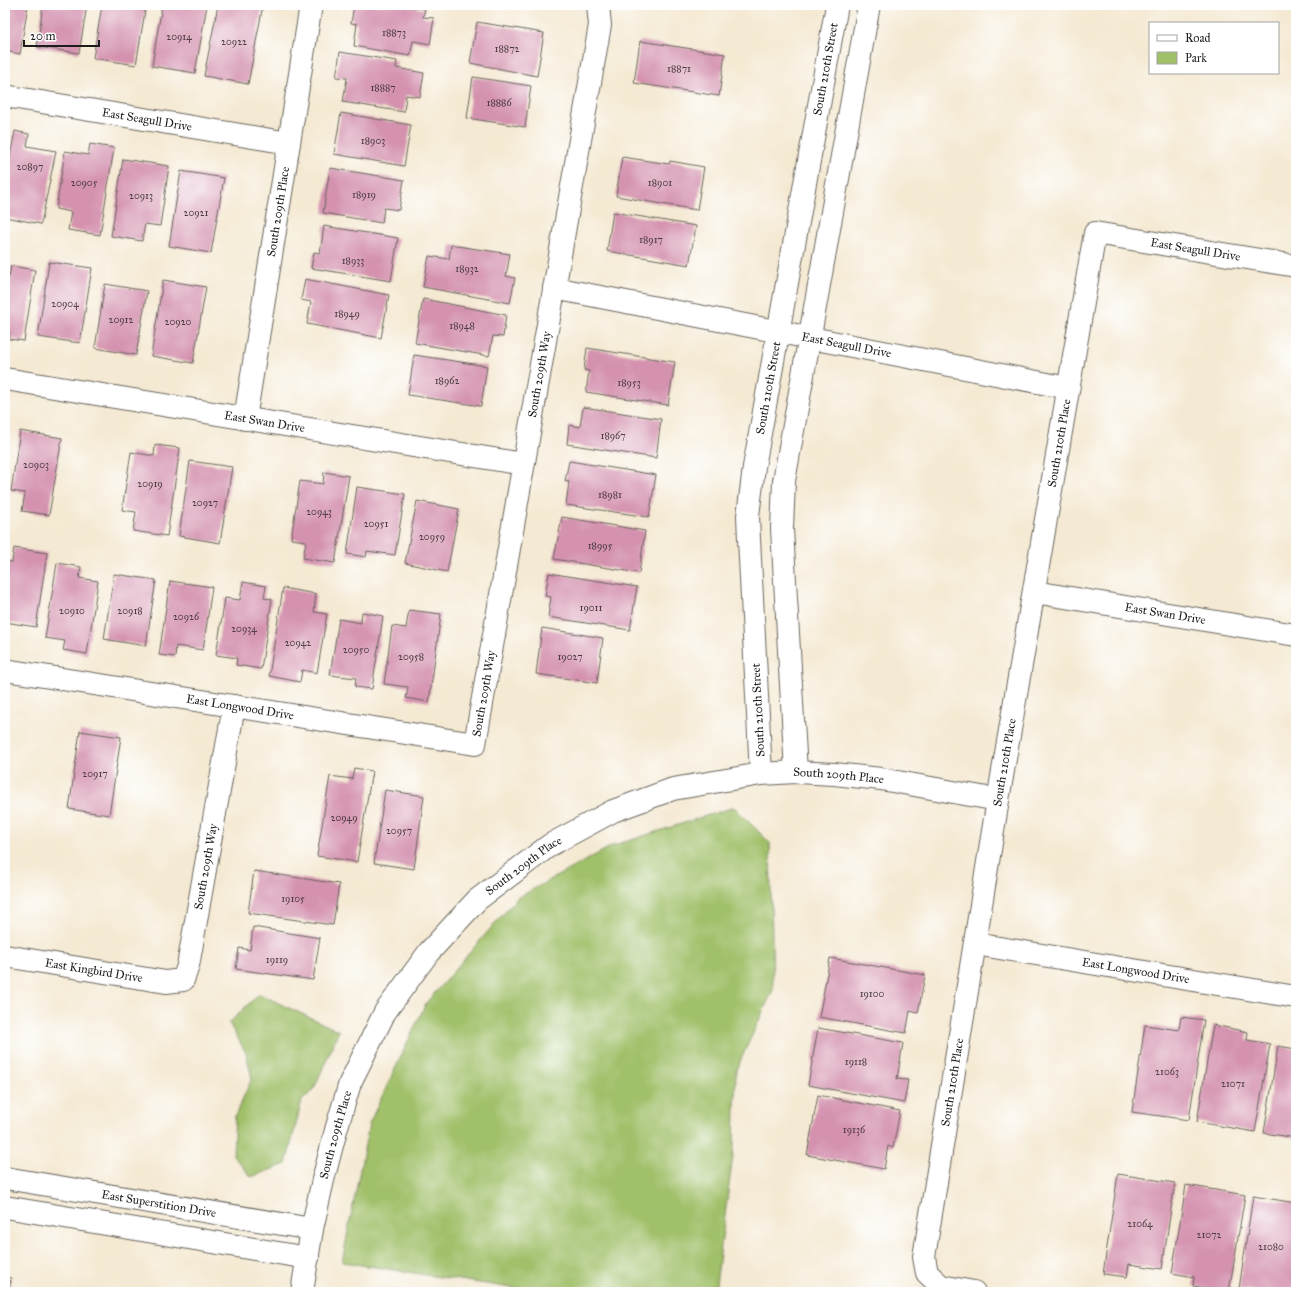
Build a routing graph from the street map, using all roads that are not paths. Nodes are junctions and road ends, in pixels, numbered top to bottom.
1 (311, 5) edge
2 (598, 5) edge
3 (837, 5) edge
4 (869, 5) edge
5 (5, 96) edge
6 (289, 143) junction
7 (1095, 233) joint
8 (1296, 266) edge
9 (554, 288) junction
10 (778, 331) junction
11 (810, 337) junction
12 (5, 379) edge
13 (1068, 388) junction
14 (245, 419) junction
15 (523, 464) junction
16 (1034, 592) junction
17 (1296, 636) edge
18 (5, 670) edge
19 (234, 706) junction
20 (475, 744) joint
21 (796, 772) junction
22 (761, 774) junction
23 (998, 800) junction
24 (975, 944) junction
25 (5, 956) edge
26 (183, 980) joint
27 (1296, 997) edge
28 (5, 1178) edge
29 (5, 1206) edge
30 (312, 1229) junction
31 (308, 1258) junction
32 (302, 1292) edge
33 (974, 1292) edge

1 - 6 street, South 209th Place
2 - 9 street, South 209th Way
3 - 10 street, South 210th Street
4 - 11 street
5 - 6 street, East Seagull Drive
6 - 14 street, South 209th Place
7 - 8 street, East Seagull Drive
7 - 13 street, South 210th Place
9 - 10 street, East Seagull Drive
9 - 15 street, South 209th Way
10 - 11 street, East Seagull Drive
10 - 22 street, South 210th Street
11 - 13 street, East Seagull Drive
11 - 21 street
12 - 14 street, East Swan Drive
13 - 16 street, South 210th Place
14 - 15 street, East Swan Drive
15 - 20 street, South 209th Way
16 - 17 street, East Swan Drive
16 - 23 street, South 210th Place
18 - 19 street, East Longwood Drive
19 - 20 street, East Longwood Drive
19 - 26 street, South 209th Way
21 - 22 street, South 209th Place
21 - 23 street, South 209th Place
22 - 30 street, South 209th Place
23 - 24 street, South 210th Place
24 - 27 street, East Longwood Drive
24 - 33 street, South 210th Place
25 - 26 street, East Kingbird Drive
28 - 30 street, East Superstition Drive
29 - 31 street
30 - 31 street, South 209th Place
31 - 32 street, South 209th Place

